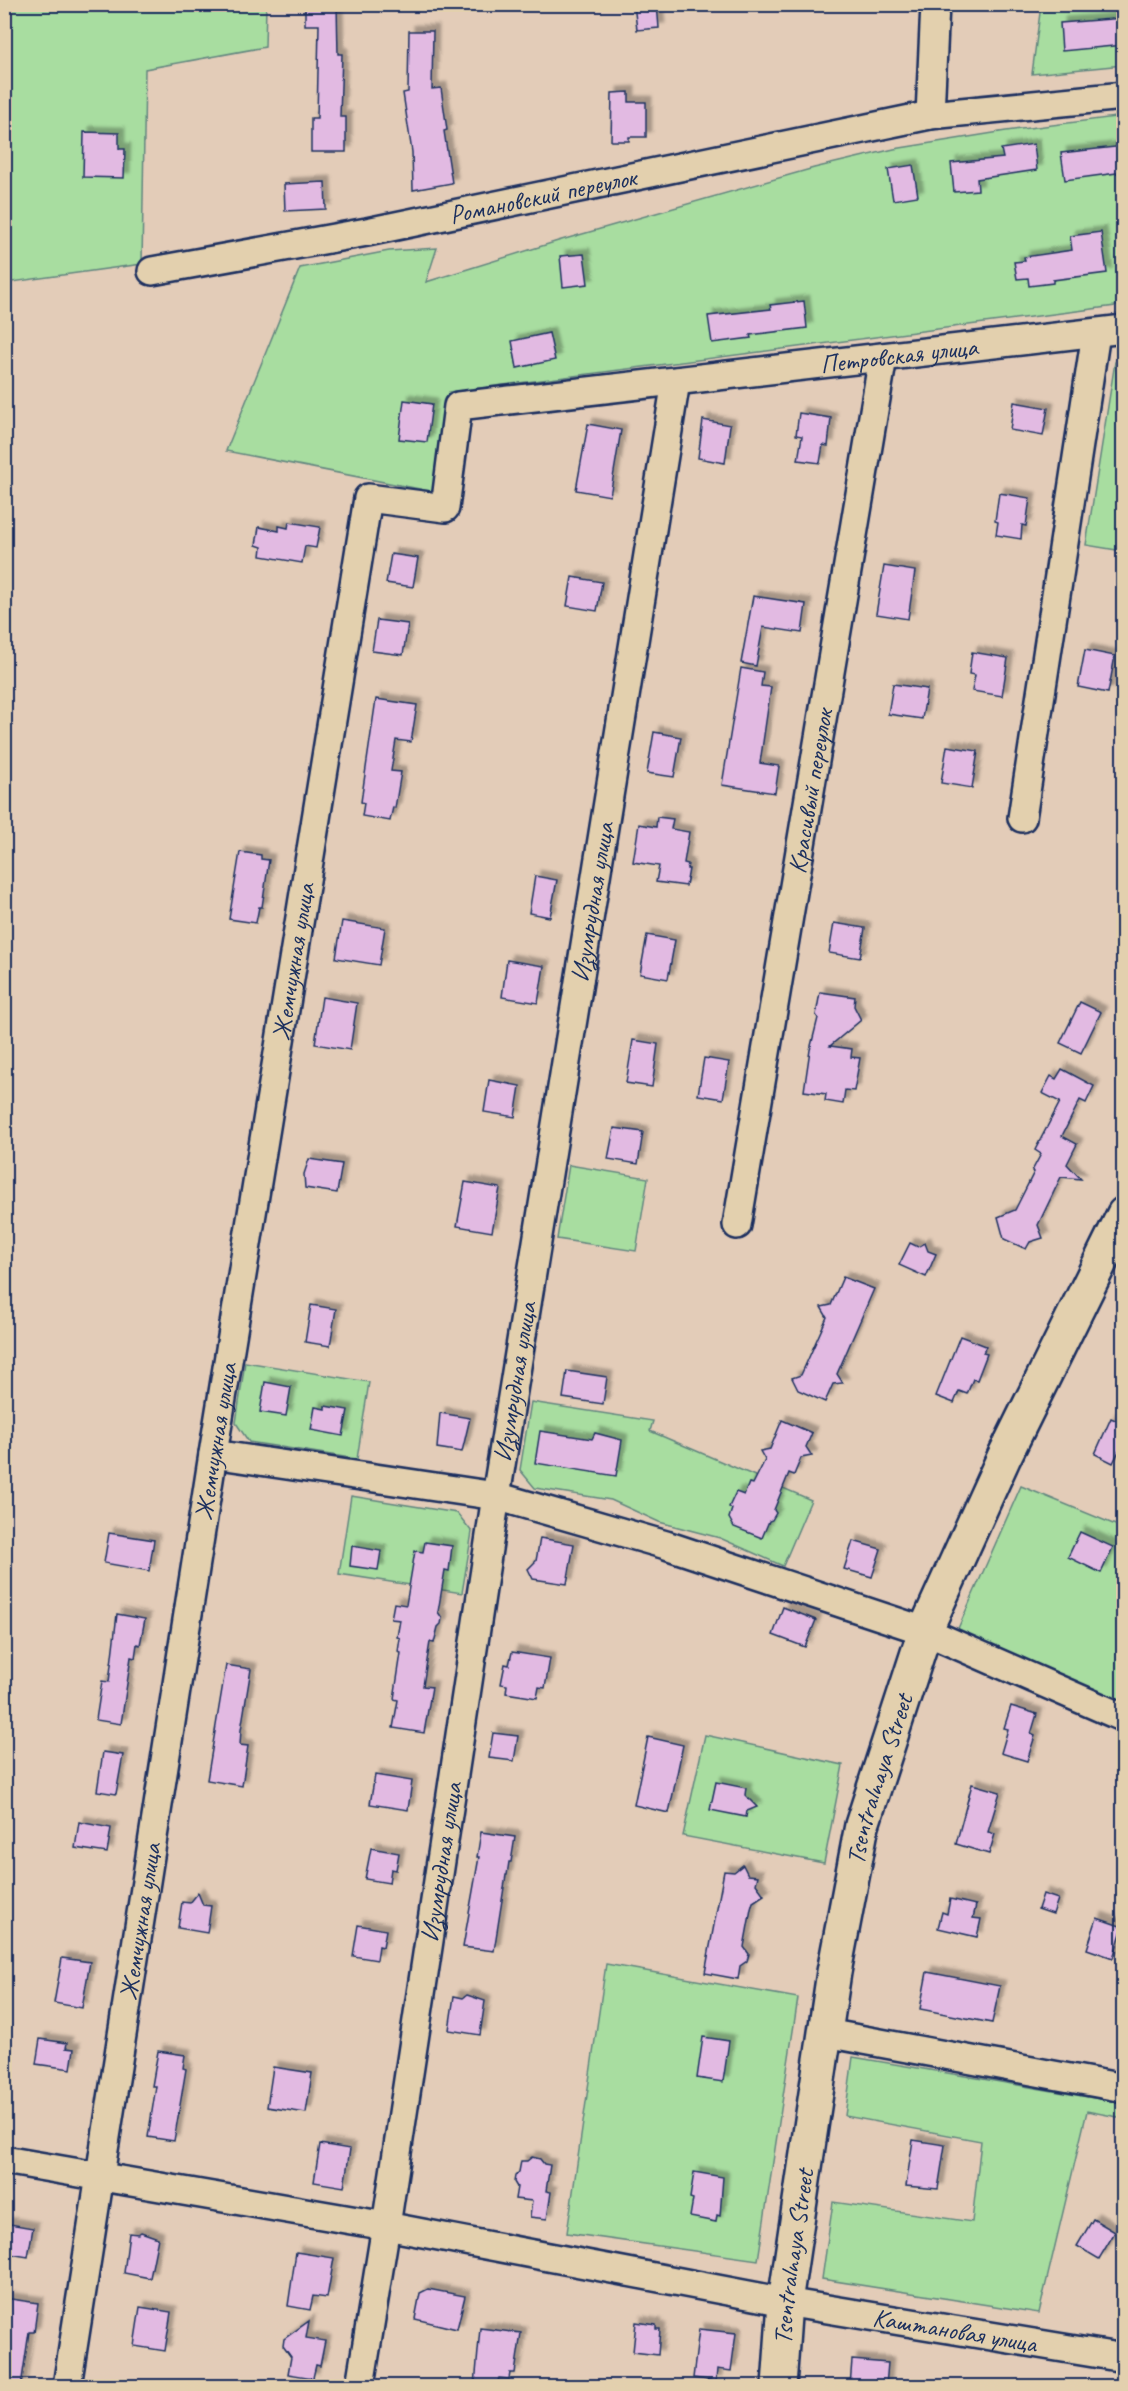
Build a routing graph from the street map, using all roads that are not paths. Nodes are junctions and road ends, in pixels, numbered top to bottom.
1 (935, 4) edge
2 (1124, 96) edge
3 (930, 115) junction
4 (152, 271) dead end
5 (1124, 329) edge
6 (1096, 333) junction
7 (883, 357) junction
8 (676, 381) junction
9 (368, 498) joint
10 (1022, 818) dead end
11 (1124, 1214) edge
12 (737, 1226) dead end
13 (213, 1454) junction
14 (496, 1496) junction
15 (925, 1631) junction
16 (1124, 1718) edge
17 (826, 2033) junction
18 (1124, 2088) edge
19 (4, 2160) edge
20 (101, 2176) junction
21 (386, 2226) junction
22 (785, 2302) junction
23 (1124, 2358) edge
24 (67, 2386) edge
25 (360, 2386) edge
26 (779, 2386) edge

1 - 3 street
2 - 3 street
3 - 4 street, Романовский переулок
5 - 6 street, Петровская улица
6 - 7 street, Петровская улица
6 - 10 street
7 - 8 street, Петровская улица
7 - 12 street, Красивый переулок
8 - 9 street, Петровская улица
8 - 14 street, Изумрудная улица
9 - 13 street, Жемчужная улица
11 - 15 main road, Tsentralnaya Street
13 - 14 street
13 - 20 street, Жемчужная улица
14 - 15 street
14 - 21 street, Изумрудная улица
15 - 16 street
15 - 17 main road, Tsentralnaya Street
17 - 18 street
17 - 22 main road, Tsentralnaya Street
19 - 20 street, Каштановая улица
20 - 21 street, Каштановая улица
20 - 24 street, Жемчужная улица
21 - 22 street, Каштановая улица
21 - 25 street, Изумрудная улица
22 - 23 street, Каштановая улица
22 - 26 main road, Tsentralnaya Street

